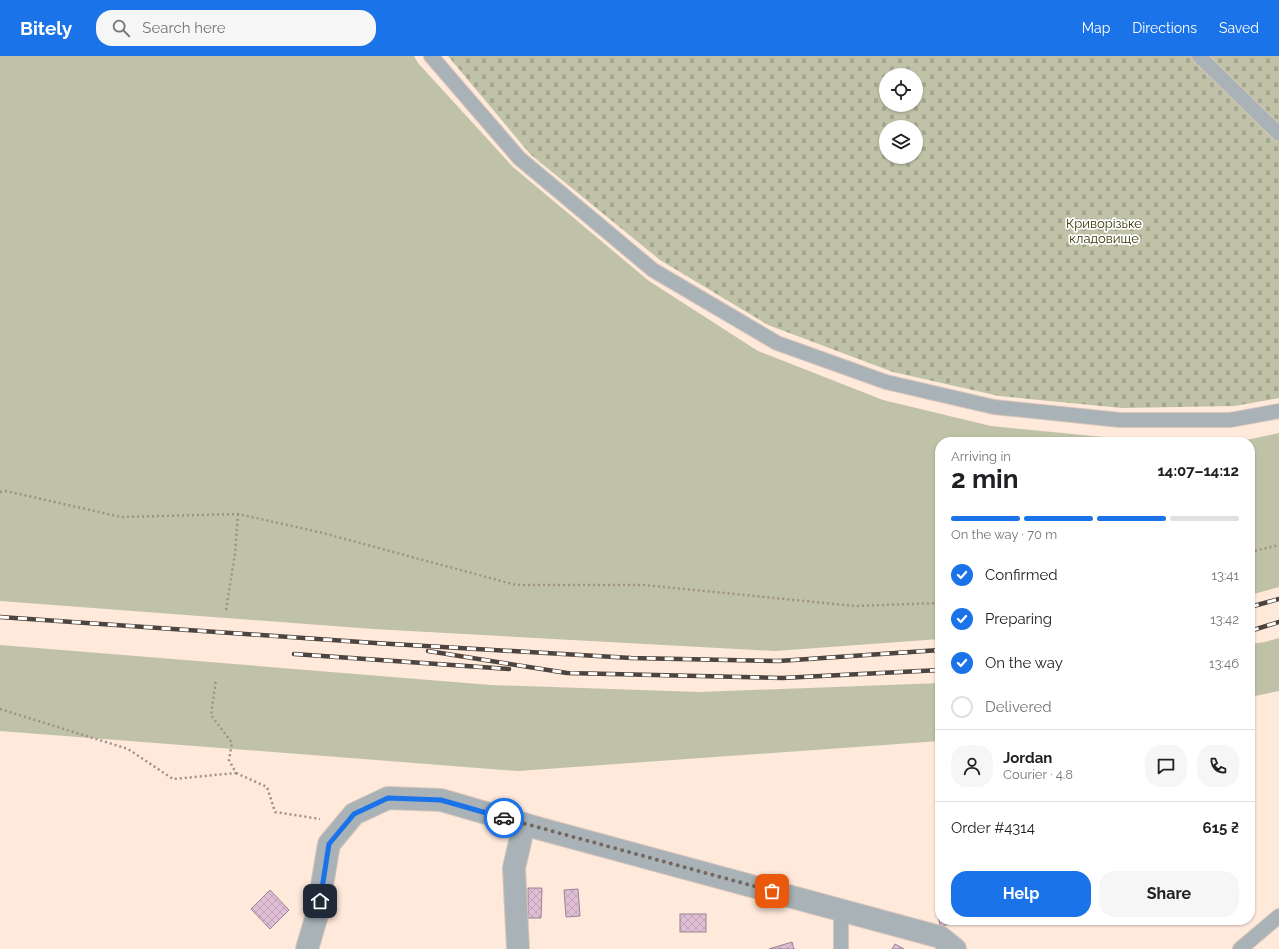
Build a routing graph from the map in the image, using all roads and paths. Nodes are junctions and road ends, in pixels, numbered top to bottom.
1 (431, 56) edge
2 (1199, 56) edge
3 (1279, 134) edge
4 (1279, 411) edge
5 (0, 492) edge
6 (238, 514) junction
7 (1279, 546) edge
8 (1255, 551) edge
9 (935, 603) edge
10 (226, 610) dead end
11 (216, 679) dead end
12 (0, 709) edge
13 (236, 773) junction
14 (354, 814) junction
15 (524, 824) junction
16 (841, 910) junction
17 (1279, 916) edge
18 (307, 949) edge
19 (518, 949) edge
20 (841, 949) edge
21 (955, 949) edge
22 (1240, 949) edge

1 - 4 lane
2 - 3 lane
5 - 6 path
6 - 9 path
6 - 10 path
7 - 8 path
11 - 13 path
12 - 13 path
13 - 14 path
14 - 15 street
14 - 18 street
15 - 16 street
15 - 19 street
16 - 20 lane
16 - 21 street
17 - 22 lane

